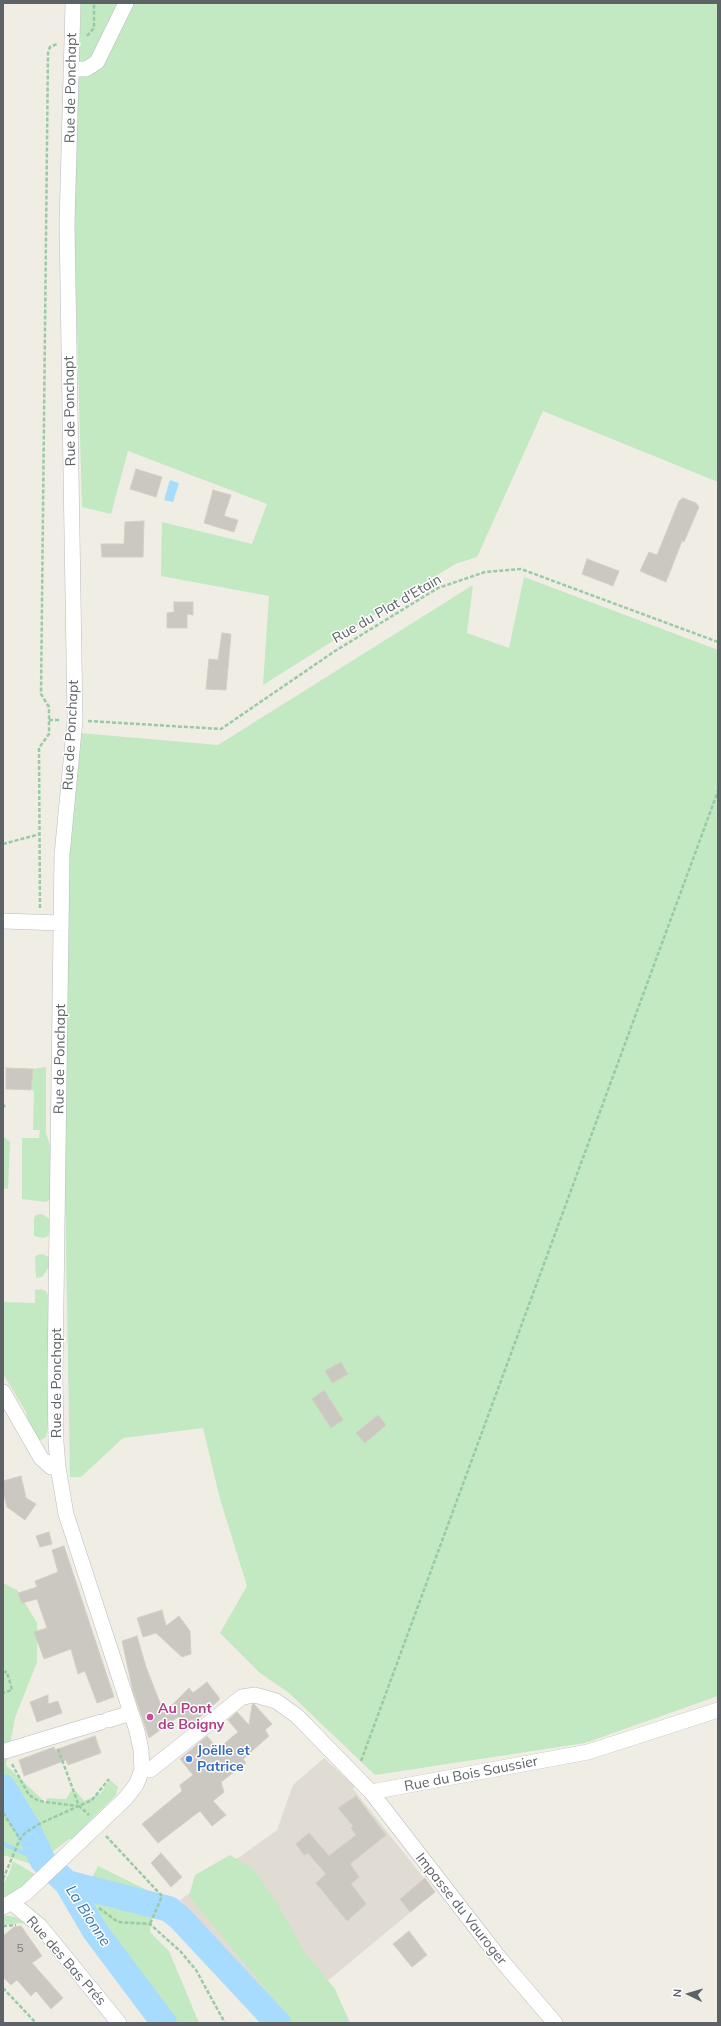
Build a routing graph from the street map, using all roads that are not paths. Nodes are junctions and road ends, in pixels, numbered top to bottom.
1 (73, 3) edge
2 (126, 3) edge
3 (72, 69) junction
4 (3, 921) edge
5 (61, 923) junction
6 (3, 1392) edge
7 (58, 1467) junction
8 (718, 1710) edge
9 (131, 1713) junction
10 (5, 1752) road end
11 (142, 1770) junction
12 (371, 1792) junction
13 (7, 1904) edge
14 (118, 2023) edge
15 (555, 2023) edge

1 - 3 street, Rue de Ponchapt
2 - 3 street
3 - 5 street, Rue de Ponchapt
4 - 5 street
5 - 7 street, Rue de Ponchapt
6 - 7 street, Rue de Ponchapt
7 - 9 street, Rue de Ponchapt
8 - 12 street, Rue du Bois Saussier
9 - 10 street
9 - 11 street, Rue de Ponchapt
11 - 12 street
11 - 13 street, Rue de Ponchapt
12 - 15 street, Impasse du Vauroger
13 - 14 street, Rue des Bas Prés

